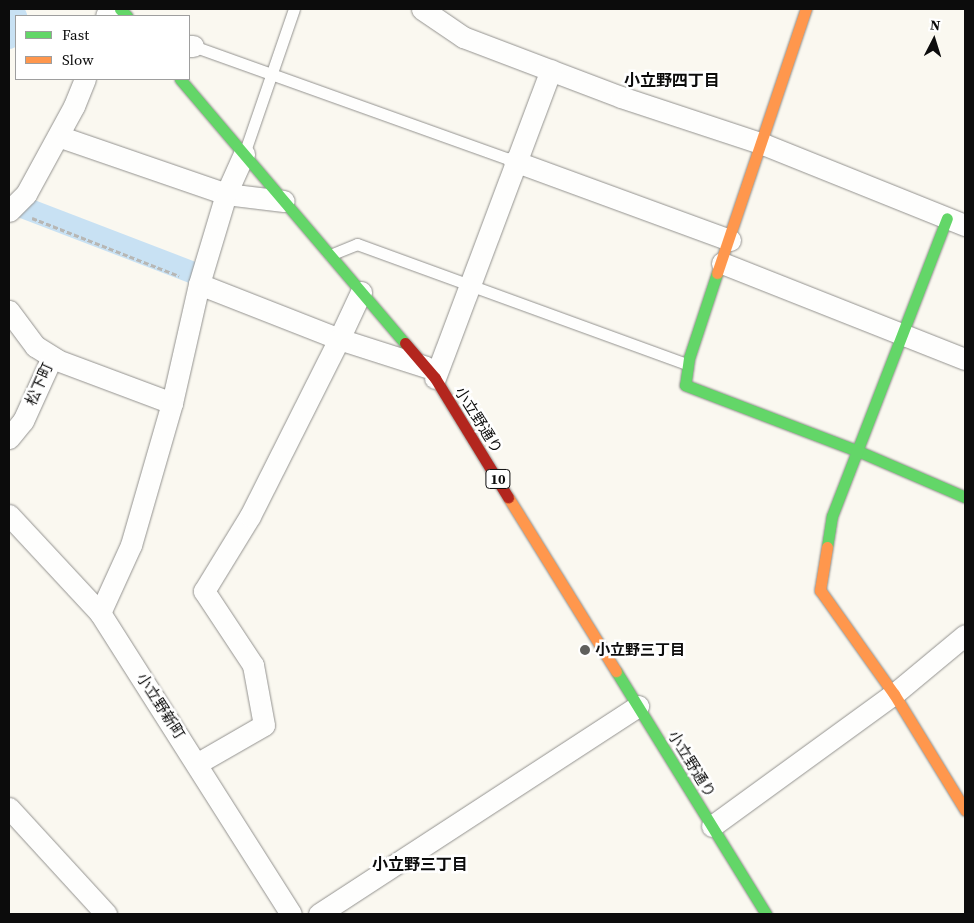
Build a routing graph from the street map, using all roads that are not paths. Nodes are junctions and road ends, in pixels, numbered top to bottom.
1 (294, 9) edge
2 (422, 9) edge
3 (806, 9) edge
4 (191, 46) edge
5 (551, 70) junction
6 (271, 75) junction
7 (85, 80) edge
8 (181, 80) edge
9 (58, 136) junction
10 (763, 144) junction
11 (244, 154) junction
12 (514, 161) junction
13 (226, 194) junction
14 (284, 201) junction
15 (9, 210) edge
16 (956, 221) edge
17 (730, 240) junction
18 (330, 254) junction
19 (722, 263) junction
20 (471, 283) junction
21 (199, 284) junction
22 (361, 292) junction
23 (9, 311) edge
24 (902, 334) junction
25 (339, 339) junction
26 (52, 357) junction
27 (965, 359) edge
28 (687, 364) junction
29 (430, 372) junction
30 (172, 403) junction
31 (9, 438) edge
32 (858, 450) junction
33 (965, 497) edge
34 (9, 515) edge
35 (100, 613) junction
36 (965, 635) edge
37 (894, 694) junction
38 (638, 706) junction
39 (198, 763) junction
40 (9, 808) edge
41 (965, 810) edge
42 (712, 826) junction
43 (763, 913) edge
44 (106, 914) edge
45 (291, 914) edge
46 (319, 914) edge

1 - 6 lane
2 - 5 street
3 - 10 street
4 - 6 lane
5 - 10 street
5 - 12 street
6 - 11 lane
6 - 12 lane
7 - 9 street
8 - 11 street, 小立野通り / 10
9 - 13 street
9 - 15 street
10 - 16 street
10 - 17 street
11 - 13 street
11 - 14 street, 小立野通り / 10
12 - 17 street
12 - 20 street
13 - 14 street
13 - 21 street
14 - 18 street, 小立野通り / 10
16 - 24 street
17 - 19 street
18 - 20 lane
18 - 22 street, 小立野通り / 10
19 - 24 street
19 - 28 street
20 - 28 lane
20 - 29 street
21 - 25 street
21 - 30 street
22 - 25 street
22 - 29 street, 小立野通り / 10
23 - 26 street, 松下町
24 - 27 street
24 - 32 street
25 - 29 street
25 - 39 street
26 - 30 street
26 - 31 street, 松下町
28 - 32 street
29 - 38 street, 小立野通り / 10
30 - 35 street
32 - 33 street
32 - 37 street
34 - 35 street, 小立野新町
35 - 39 street, 小立野新町
36 - 37 street
37 - 41 street
37 - 42 street
38 - 42 street, 小立野通り / 10
38 - 46 street
39 - 45 street, 小立野新町
40 - 44 street
42 - 43 street, 小立野通り / 10

